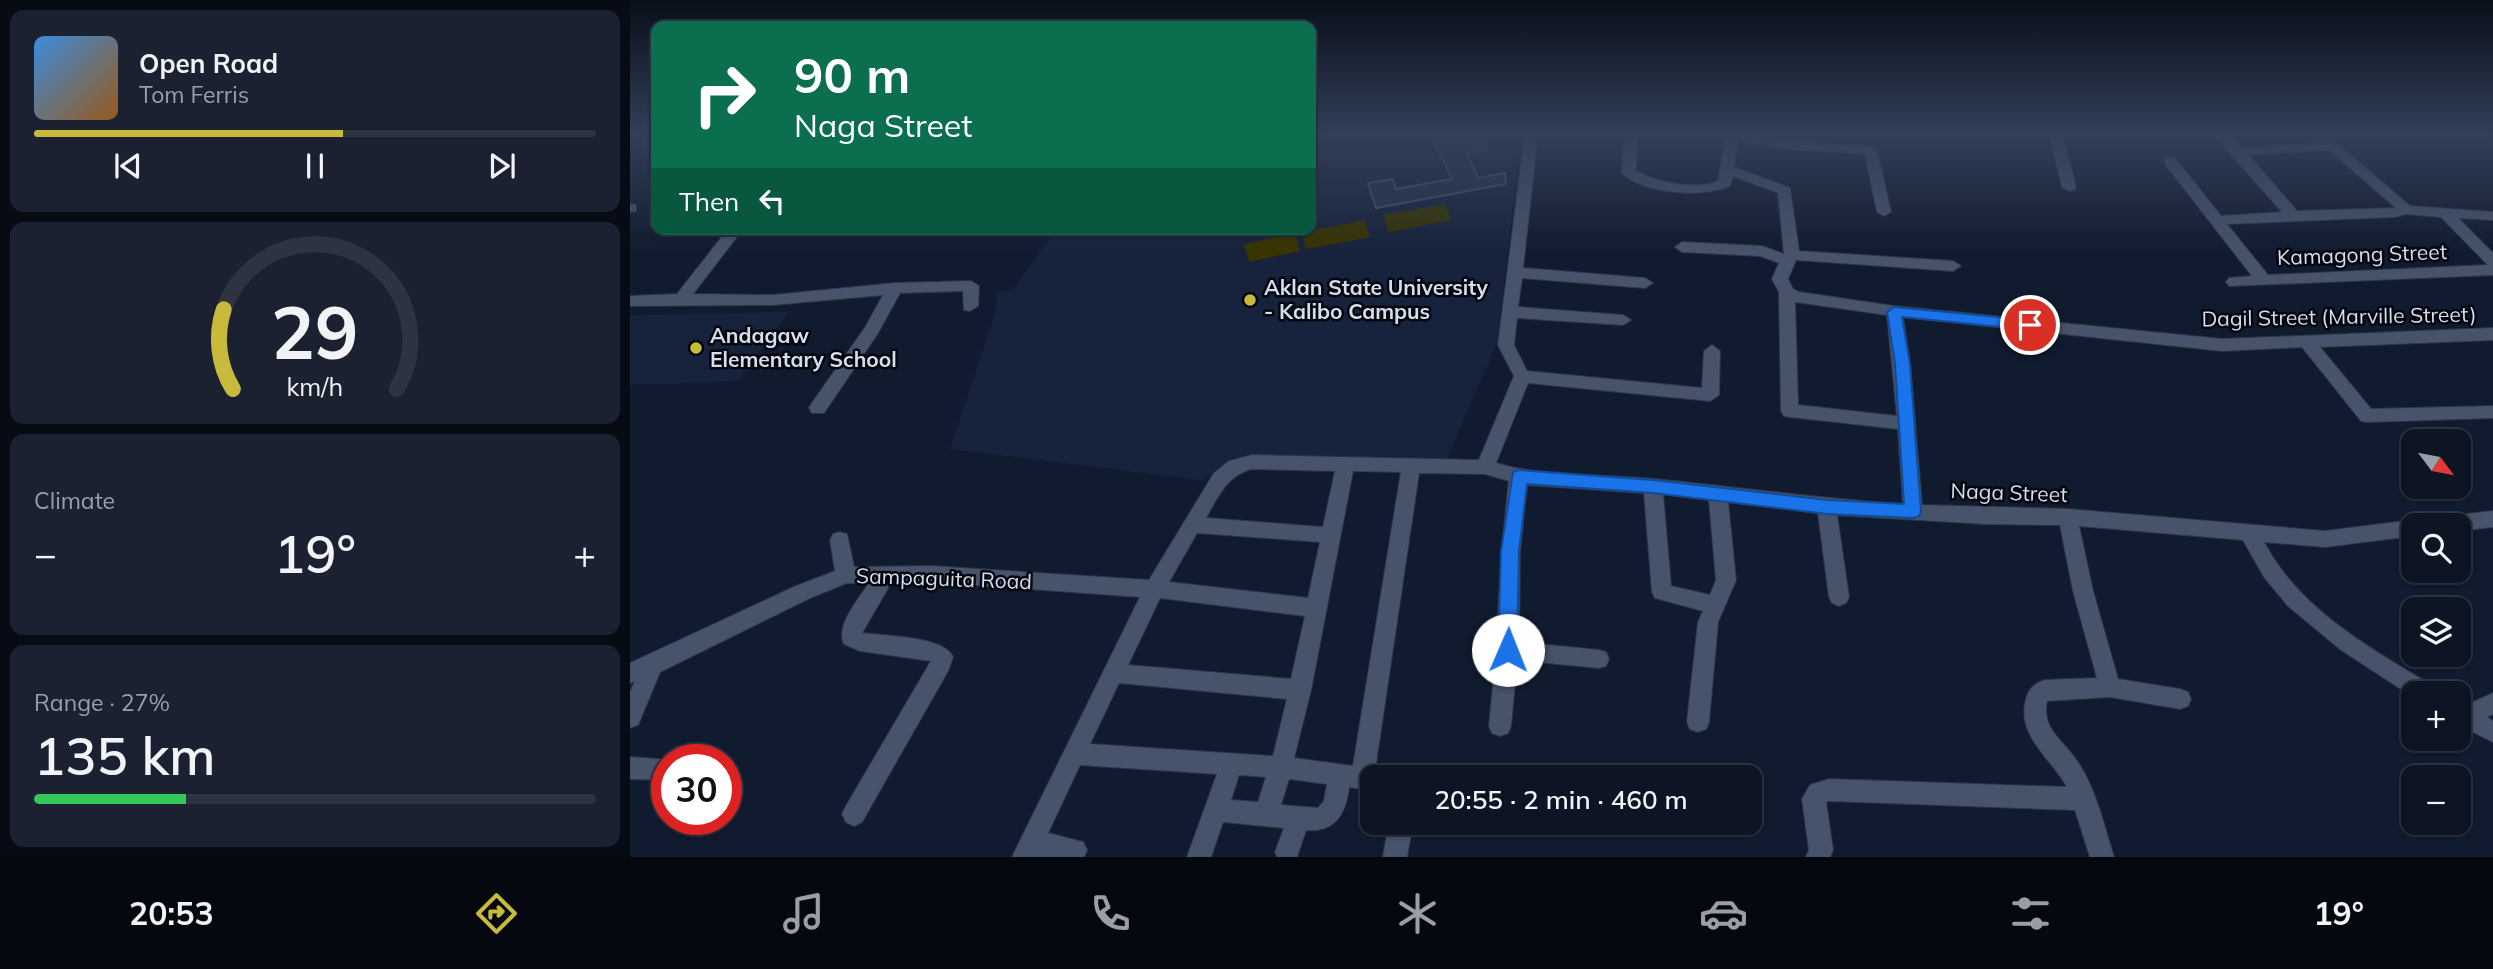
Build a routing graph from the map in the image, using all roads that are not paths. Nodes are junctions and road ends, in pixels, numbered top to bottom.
1 (1526, 173) edge
2 (1629, 173) edge
3 (1728, 173) edge
4 (1737, 173) edge
5 (1876, 173) edge
6 (2065, 173) edge
7 (2178, 173) edge
8 (2257, 173) edge
9 (2363, 173) edge
10 (2069, 187) dead end
11 (2406, 210) junction
12 (1884, 212) dead end
13 (2445, 213) junction
14 (2292, 215) junction
15 (2493, 216) edge
16 (2216, 221) junction
17 (731, 235) edge
18 (1682, 247) dead end
19 (1789, 258) junction
20 (2493, 262) edge
21 (1953, 266) dead end
22 (2493, 270) edge
23 (1515, 272) junction
24 (2263, 280) junction
25 (2234, 282) dead end
26 (1645, 283) dead end
27 (895, 288) junction
28 (1787, 292) junction
29 (681, 299) junction
30 (630, 301) edge
31 (970, 306) dead end
32 (1510, 312) junction
33 (1894, 312) junction
34 (1623, 320) dead end
35 (2493, 334) edge
36 (2307, 342) junction
37 (1713, 351) dead end
38 (1522, 376) junction
39 (818, 408) dead end
40 (2493, 412) edge
41 (1905, 423) junction
42 (1345, 464) junction
43 (1411, 465) junction
44 (1485, 467) junction
45 (1519, 477) junction
46 (1653, 486) junction
47 (1718, 494) junction
48 (1827, 507) junction
49 (1913, 512) junction
50 (2068, 517) junction
51 (2493, 519) edge
52 (2471, 521) edge
53 (1192, 525) junction
54 (2401, 530) edge
55 (2249, 532) junction
56 (1332, 535) junction
57 (840, 540) dead end
58 (846, 575) junction
59 (885, 575) junction
60 (1154, 589) junction
61 (1839, 597) dead end
62 (1716, 604) junction
63 (1315, 608) junction
64 (1508, 650) junction
65 (1599, 659) dead end
66 (652, 665) junction
67 (630, 673) edge
68 (1113, 673) junction
69 (2406, 681) edge
70 (2110, 687) junction
71 (1300, 690) junction
72 (2180, 699) dead end
73 (2493, 703) edge
74 (2471, 712) edge
75 (630, 718) edge
76 (2471, 720) edge
77 (1698, 722) dead end
78 (1500, 726) dead end
79 (2493, 732) edge
80 (1074, 754) junction
81 (1231, 766) junction
82 (1281, 767) junction
83 (630, 768) edge
84 (651, 769) edge
85 (1358, 778) edge
86 (2083, 799) junction
87 (1217, 810) junction
88 (855, 814) dead end
89 (1266, 814) junction
90 (1299, 818) junction
91 (1399, 835) edge
92 (1027, 850) edge
93 (1075, 850) dead end
94 (1287, 852) dead end
95 (1199, 857) edge
96 (1395, 857) edge
97 (1818, 857) edge
98 (2102, 857) edge

1 - 23 street
2 - 3 street
4 - 19 street
5 - 12 street
6 - 10 street
7 - 16 street
8 - 14 street
9 - 11 street
11 - 13 street
11 - 14 street
13 - 15 street
13 - 20 street
14 - 16 street
16 - 24 street
17 - 29 street
18 - 19 street
19 - 21 street
19 - 28 street
22 - 24 street, Kamagong Street
23 - 26 street
23 - 32 street
24 - 25 street, Kamagong Street
27 - 29 street
27 - 31 street
27 - 39 street
28 - 33 street, Dagil Street (Marville Street)
28 - 41 street
29 - 30 street
32 - 34 street
32 - 38 street
33 - 36 street, Dagil Street (Marville Street)
33 - 41 street
35 - 36 street, Dagil Street (Marville Street)
36 - 40 street
37 - 38 street
38 - 44 street
41 - 49 street
42 - 43 street, Naga Street
42 - 53 street, Naga Street
42 - 56 street
43 - 44 street, Naga Street
43 - 85 street
44 - 45 street, Naga Street
45 - 46 street, Naga Street
45 - 64 street
46 - 47 street, Naga Street
46 - 62 street
47 - 48 street, Naga Street
47 - 62 street
48 - 49 street, Naga Street
48 - 61 street
49 - 50 street, Naga Street
50 - 55 street, Naga Street
50 - 70 street
51 - 52 street
53 - 56 street
53 - 60 street
54 - 55 street, Naga Street
55 - 69 street
56 - 63 street
57 - 58 street
58 - 59 street, Sampaguita Road
58 - 66 street, Sampaguita Road
59 - 60 street, Sampaguita Road
59 - 88 street
60 - 63 street, Sampaguita Road
60 - 68 street
62 - 77 street
63 - 71 street
64 - 65 street
64 - 78 street
66 - 67 street, Sampaguita Road
66 - 75 street
68 - 71 street
68 - 80 street
70 - 72 street
70 - 86 street
71 - 82 street
73 - 74 street
76 - 79 street
80 - 81 street
80 - 92 street
81 - 82 street
81 - 87 street
82 - 85 street
82 - 89 street
83 - 84 street
85 - 90 street
86 - 97 street
86 - 98 street
87 - 89 street
87 - 95 street
89 - 90 street
90 - 94 street
91 - 96 street
92 - 93 street

